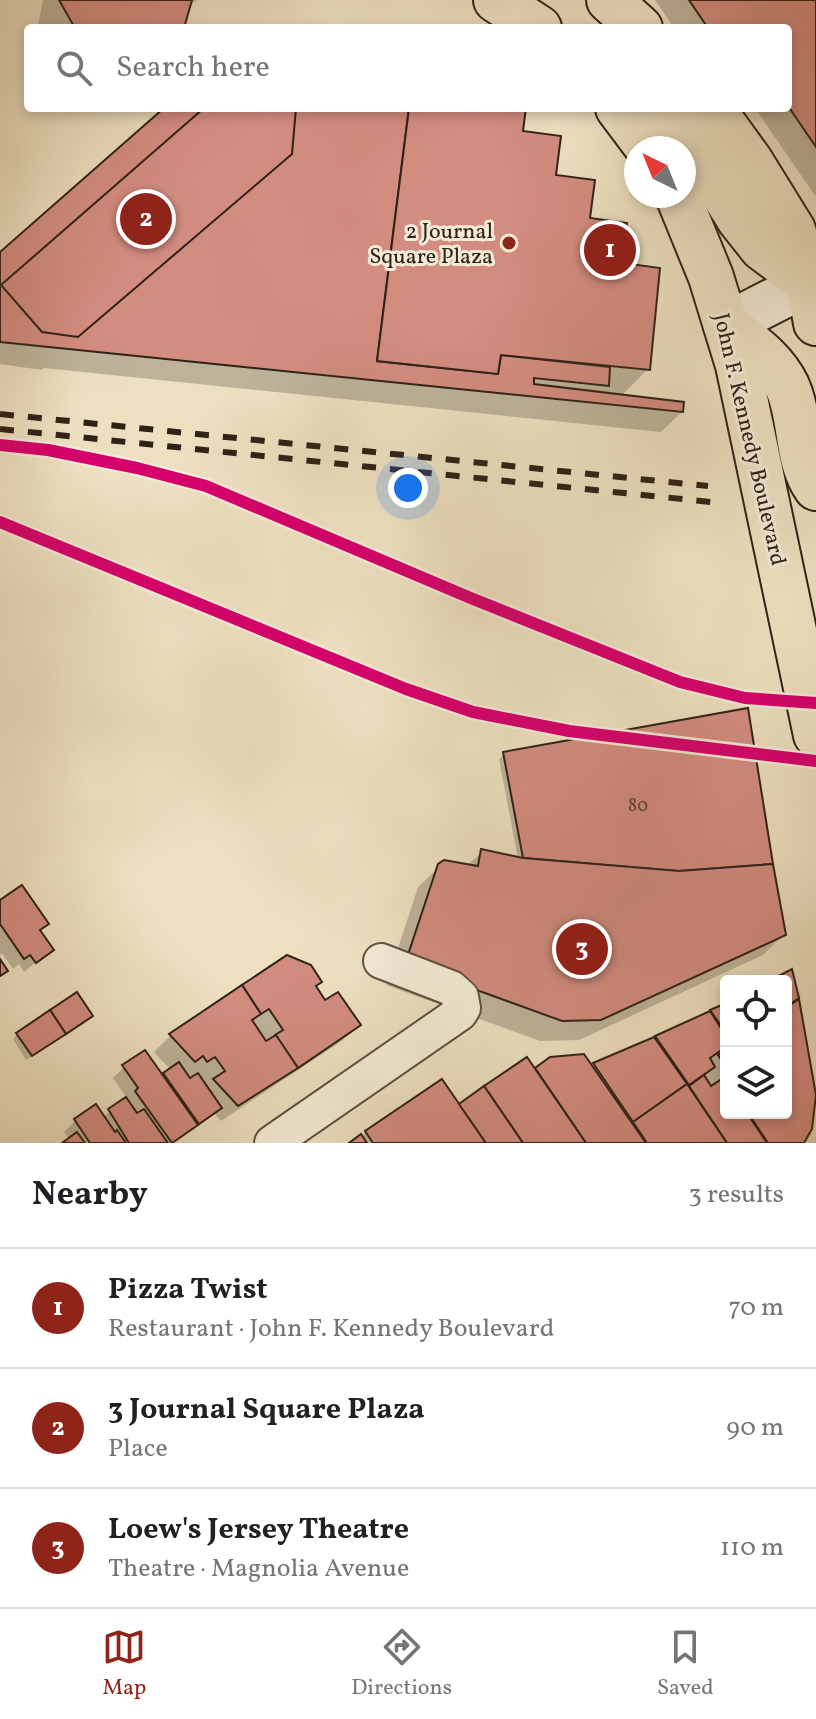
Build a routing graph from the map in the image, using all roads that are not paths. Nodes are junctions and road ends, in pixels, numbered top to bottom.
1 (496, 0) edge
2 (609, 0) edge
3 (533, 24) edge
4 (636, 24) edge
5 (621, 112) edge
6 (664, 112) edge
7 (715, 112) edge
8 (639, 136) edge
9 (683, 208) edge
10 (814, 295) edge
11 (726, 325) junction
12 (816, 488) edge
13 (816, 735) edge
14 (381, 961) dead end
15 (272, 1143) edge

1 - 3 main road
2 - 4 main road
5 - 8 main road
6 - 10 main road
7 - 10 main road
9 - 11 main road, John F. Kennedy Boulevard
10 - 11 street
11 - 12 main road
11 - 13 main road, John F. Kennedy Boulevard
14 - 15 street

